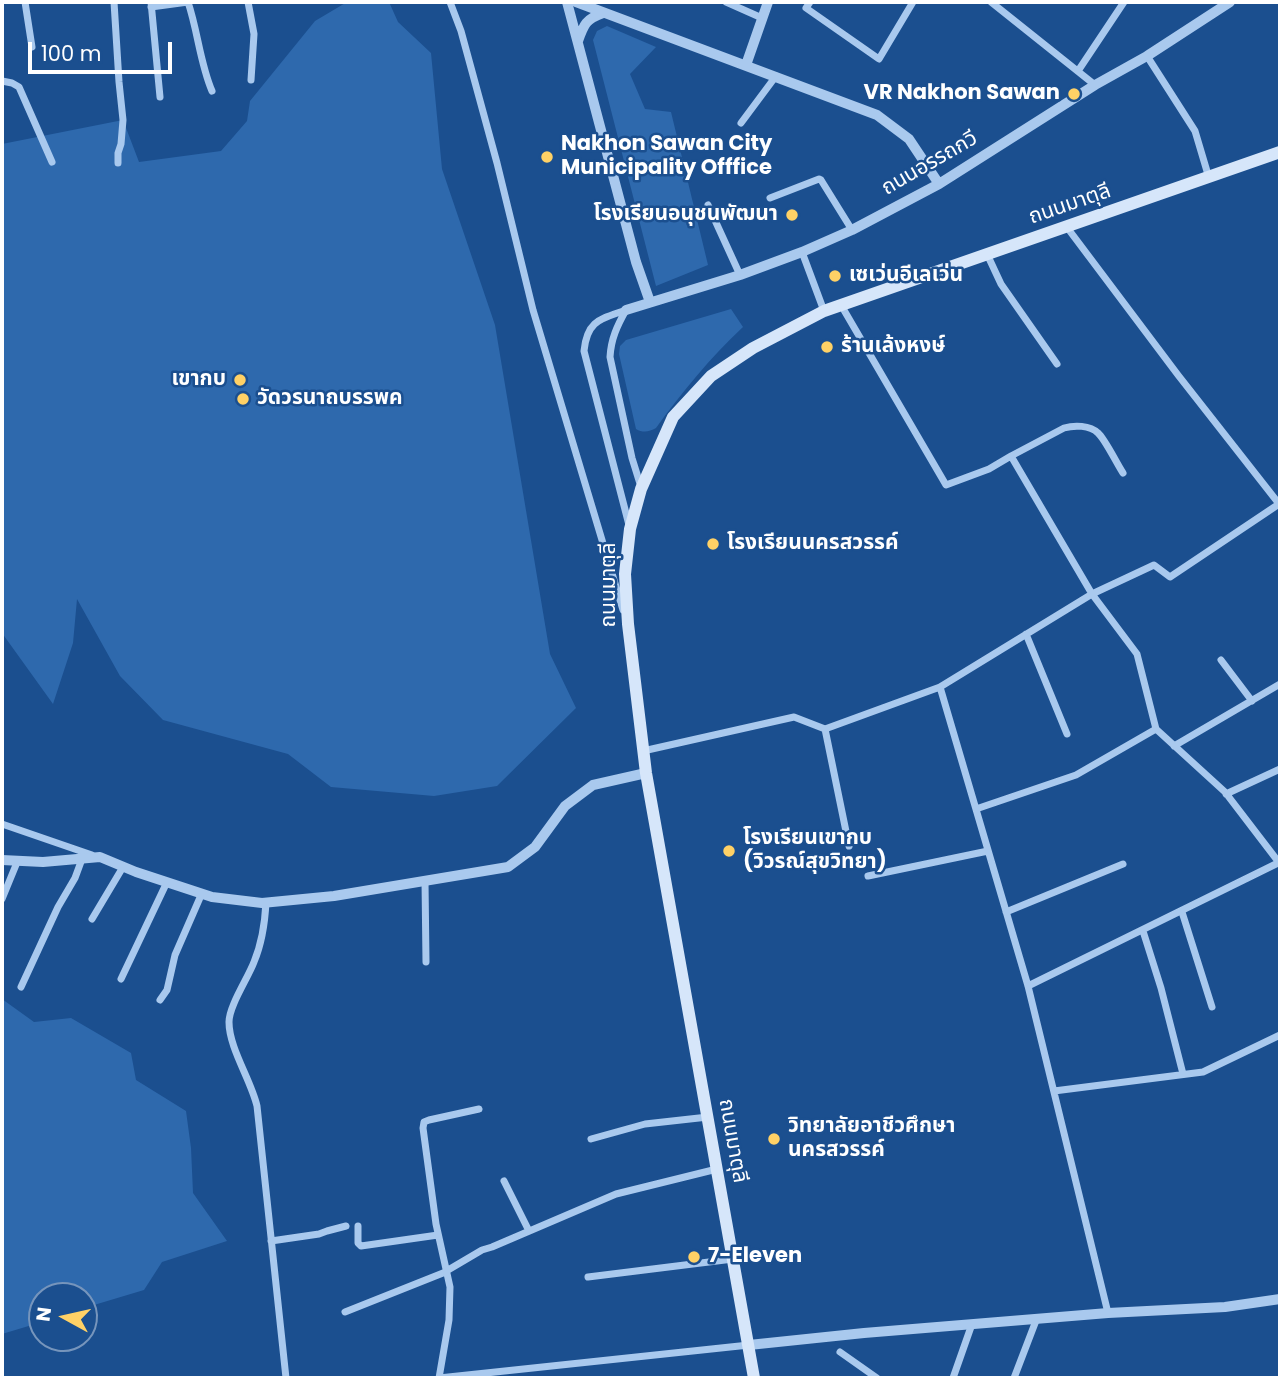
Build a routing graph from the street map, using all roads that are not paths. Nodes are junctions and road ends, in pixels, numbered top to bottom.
1 (25, 2) edge
2 (114, 2) edge
3 (248, 2) edge
4 (450, 2) edge
5 (567, 2) edge
6 (576, 2) edge
7 (726, 2) edge
8 (768, 2) edge
9 (810, 2) edge
10 (913, 2) edge
11 (991, 2) edge
12 (1124, 2) edge
13 (1230, 2) edge
14 (151, 4) edge
15 (603, 13) junction
16 (762, 19) junction
17 (578, 41) junction
18 (32, 47) dead end
19 (1147, 56) junction
20 (746, 65) junction
21 (1078, 71) junction
22 (776, 76) junction
23 (251, 80) dead end
24 (2, 81) edge
25 (1095, 85) junction
26 (212, 92) dead end
27 (160, 97) dead end
28 (741, 123) dead end
29 (1279, 156) edge
30 (52, 162) dead end
31 (118, 163) dead end
32 (1209, 178) junction
33 (939, 184) junction
34 (770, 198) dead end
35 (708, 205) dead end
36 (1066, 226) junction
37 (852, 230) junction
38 (802, 252) junction
39 (987, 254) junction
40 (740, 275) junction
41 (650, 302) junction
42 (841, 305) junction
43 (626, 310) junction
44 (824, 311) junction
45 (1057, 364) dead end
46 (1011, 456) junction
47 (1123, 473) dead end
48 (641, 489) junction
49 (1280, 505) edge
50 (630, 529) junction
51 (1092, 594) junction
52 (628, 624) junction
53 (1026, 634) junction
54 (1221, 660) dead end
55 (1280, 684) edge
56 (940, 687) junction
57 (1252, 701) junction
58 (825, 729) junction
59 (1156, 729) junction
60 (1067, 734) dead end
61 (1174, 746) junction
62 (643, 751) junction
63 (1280, 769) edge
64 (646, 773) junction
65 (1226, 794) junction
66 (976, 809) junction
67 (2, 824) edge
68 (849, 846) dead end
69 (988, 850) junction
70 (100, 858) junction
71 (82, 859) junction
72 (2, 860) edge
73 (18, 860) junction
74 (1280, 863) edge
75 (1123, 864) dead end
76 (122, 867) junction
77 (868, 876) dead end
78 (425, 881) junction
79 (167, 882) junction
80 (202, 894) junction
81 (2, 899) edge
82 (266, 902) junction
83 (1006, 912) junction
84 (1182, 912) junction
85 (92, 919) dead end
86 (1143, 931) junction
87 (426, 962) dead end
88 (121, 979) dead end
89 (1028, 986) junction
90 (21, 987) dead end
91 (160, 1000) dead end
92 (1212, 1007) dead end
93 (1280, 1035) edge
94 (1183, 1074) junction
95 (1054, 1091) junction
96 (479, 1109) dead end
97 (708, 1117) junction
98 (592, 1139) dead end
99 (717, 1169) junction
100 (504, 1181) dead end
101 (346, 1226) dead end
102 (358, 1226) dead end
103 (529, 1231) junction
104 (438, 1235) junction
105 (271, 1241) junction
106 (734, 1259) junction
107 (447, 1271) junction
108 (588, 1277) dead end
109 (1280, 1298) edge
110 (345, 1312) dead end
111 (1108, 1312) junction
112 (1037, 1318) junction
113 (972, 1324) junction
114 (750, 1345) junction
115 (840, 1352) dead end
116 (286, 1378) edge
117 (439, 1378) edge
118 (754, 1378) edge
119 (877, 1378) edge
120 (953, 1378) edge
121 (1014, 1378) edge

1 - 18 street
2 - 31 street
3 - 23 street
4 - 52 street
5 - 17 street
6 - 15 street
7 - 16 street
8 - 16 street
9 - 10 street
11 - 21 street
12 - 21 street
13 - 19 street, ถนนอรรถกวี
14 - 26 street
14 - 27 street
15 - 17 street
15 - 20 street
16 - 20 street
17 - 41 street
19 - 25 street, ถนนอรรถกวี
19 - 32 street
20 - 22 street
21 - 25 street
22 - 28 street
22 - 33 street
24 - 30 street
25 - 33 street, ถนนอรรถกวี
29 - 32 main road, ถนนมาตุลี
32 - 36 main road, ถนนมาตุลี
33 - 37 street, ถนนอรรถกวี
34 - 37 street
35 - 40 street
36 - 39 main road, ถนนมาตุลี
36 - 49 street
37 - 38 street, ถนนอรรถกวี
38 - 40 street, ถนนอรรถกวี
38 - 44 street
39 - 42 main road, ถนนมาตุลี
39 - 45 street
40 - 41 street, ถนนอรรถกวี
41 - 43 street, ถนนอรรถกวี
42 - 44 main road, ถนนมาตุลี
42 - 46 street
43 - 48 street
43 - 50 street
44 - 48 main road, ถนนมาตุลี
46 - 47 street
46 - 51 street
48 - 50 main road, ถนนมาตุลี
49 - 51 street
50 - 52 main road, ถนนมาตุลี
51 - 53 street
51 - 59 street
52 - 62 main road, ถนนมาตุลี
53 - 56 street
53 - 60 street
54 - 57 street
55 - 57 street
56 - 58 street
56 - 66 street
57 - 61 street
58 - 62 street
58 - 68 street
59 - 61 street
59 - 66 street
61 - 65 street
62 - 64 main road, ถนนมาตุลี
63 - 65 street
64 - 78 street
64 - 97 main road, ถนนมาตุลี
65 - 74 street
66 - 69 street
67 - 70 street
69 - 77 street
69 - 83 street
70 - 71 street
70 - 76 street
71 - 73 street
71 - 90 street
72 - 73 street
73 - 81 street
74 - 84 street
75 - 83 street
76 - 79 street
76 - 85 street
78 - 82 street
78 - 87 street
79 - 80 street
79 - 88 street
80 - 82 street
80 - 91 street
82 - 105 street
83 - 89 street
84 - 86 street
84 - 92 street
86 - 89 street
86 - 94 street
89 - 95 street
93 - 94 street
94 - 95 street
95 - 111 street
96 - 104 street
97 - 98 street
97 - 99 main road, ถนนมาตุลี
99 - 103 street
99 - 106 main road, ถนนมาตุลี
100 - 103 street
101 - 105 street
102 - 104 street
103 - 107 street
104 - 107 street
105 - 116 street
106 - 108 street
106 - 114 main road, ถนนมาตุลี
107 - 110 street
107 - 117 street
109 - 111 street
111 - 112 street
112 - 113 street
112 - 121 street
113 - 114 street
113 - 120 street
114 - 117 street
114 - 118 main road, ถนนมาตุลี
115 - 119 street

